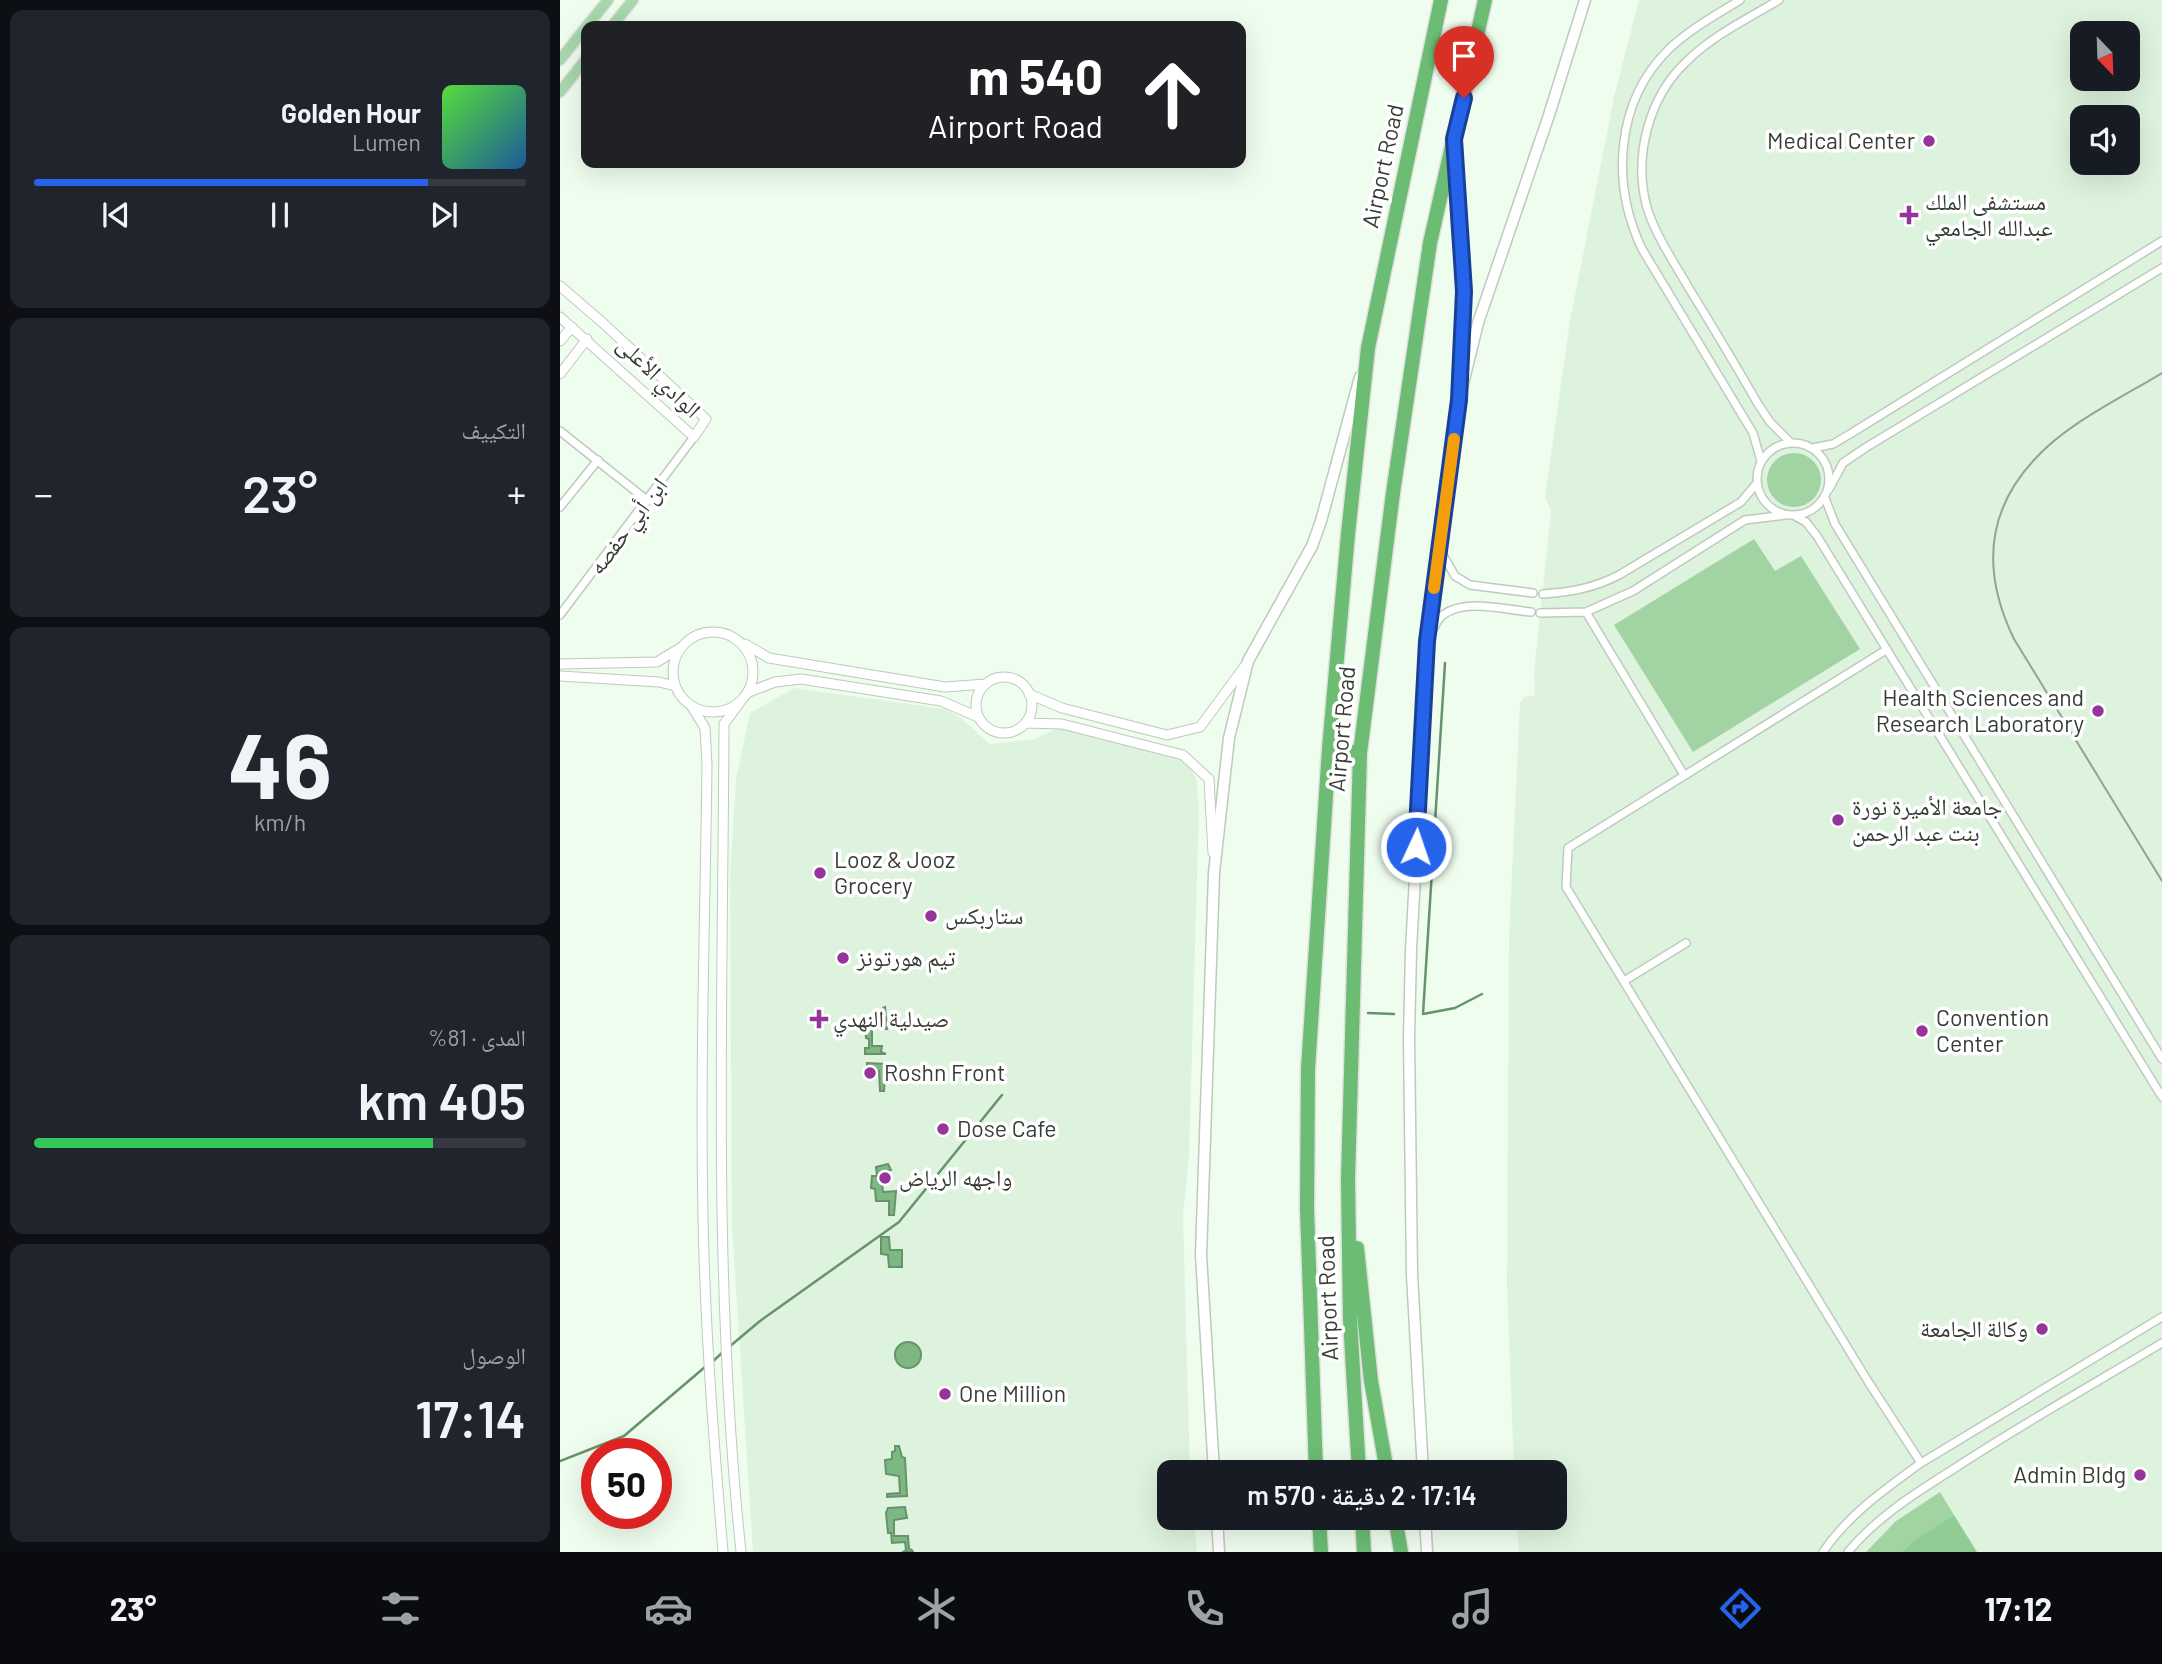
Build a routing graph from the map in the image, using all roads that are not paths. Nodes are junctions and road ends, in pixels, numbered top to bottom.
1 (608, 0) edge
2 (633, 0) edge
3 (1441, 0) edge
4 (1485, 0) edge
5 (1585, 0) edge
6 (1740, 0) edge
7 (1779, 0) edge
8 (592, 21) edge
9 (616, 21) edge
10 (581, 34) edge
11 (560, 60) edge
12 (581, 65) edge
13 (560, 92) edge
14 (1454, 139) junction
15 (2162, 242) edge
16 (2162, 268) edge
17 (560, 286) edge
18 (560, 317) edge
19 (572, 327) junction
20 (587, 339) junction
21 (560, 341) edge
22 (1368, 348) junction
23 (560, 374) edge
24 (1459, 400) junction
25 (560, 431) edge
26 (694, 436) junction
27 (1791, 443) junction
28 (1813, 448) junction
29 (598, 460) junction
30 (1761, 461) junction
31 (1757, 482) junction
32 (1829, 489) junction
33 (1825, 498) junction
34 (648, 501) junction
35 (560, 507) edge
36 (1786, 515) junction
37 (1796, 516) junction
38 (1439, 550) junction
39 (1533, 593) dead end
40 (1543, 594) dead end
41 (1531, 612) dead end
42 (1586, 612) junction
43 (1540, 614) dead end
44 (560, 615) edge
45 (1427, 641) junction
46 (742, 643) junction
47 (681, 647) junction
48 (1886, 650) junction
49 (1248, 662) junction
50 (560, 664) edge
51 (560, 676) edge
52 (986, 684) junction
53 (675, 686) junction
54 (749, 692) junction
55 (1030, 694) junction
56 (740, 702) junction
57 (692, 707) junction
58 (978, 717) junction
59 (1025, 723) junction
60 (1329, 749) junction
61 (1360, 753) junction
62 (1685, 775) junction
63 (1214, 873) junction
64 (1686, 943) dead end
65 (1624, 981) junction
66 (2162, 1059) edge
67 (2162, 1097) edge
68 (1349, 1169) junction
69 (2162, 1317) edge
70 (2162, 1343) edge
71 (1213, 1460) edge
72 (1316, 1460) edge
73 (1358, 1460) edge
74 (1385, 1460) edge
75 (1422, 1460) edge
76 (1921, 1464) junction
77 (1218, 1530) edge
78 (1320, 1530) edge
79 (1363, 1530) edge
80 (1397, 1530) edge
81 (1426, 1530) edge
82 (723, 1552) edge
83 (741, 1552) edge
84 (1219, 1552) edge
85 (1321, 1552) edge
86 (1364, 1552) edge
87 (1401, 1552) edge
88 (1427, 1552) edge
89 (1823, 1552) edge
90 (1848, 1552) edge

1 - 8 main road
2 - 9 main road
3 - 22 highway, Airport Road
4 - 14 highway, Airport Road
5 - 24 main road
6 - 30 street
7 - 27 street
10 - 11 main road
12 - 13 main road
14 - 24 highway
14 - 61 highway, Airport Road
15 - 28 street
16 - 32 street
17 - 26 street, الوادي الأعلى
18 - 19 street, الوادي الأعلى
19 - 20 street, الوادي الأعلى
19 - 21 street
20 - 23 street
20 - 26 street, الوادي الأعلى
22 - 49 main road
22 - 60 highway, Airport Road
24 - 38 main road
25 - 29 street
26 - 34 street, ابن أبي حفصه
27 - 28 street
27 - 30 street
28 - 32 street
29 - 34 street
29 - 35 street
30 - 31 street
31 - 36 street
31 - 40 street
32 - 33 street
33 - 37 street
33 - 66 street
34 - 44 street, ابن أبي حفصه
36 - 37 street
36 - 42 street
37 - 48 street
38 - 39 street
38 - 45 main road
41 - 45 street
42 - 43 street
42 - 62 street
45 - 75 main road
46 - 47 street
46 - 52 street
46 - 54 street
47 - 50 street
47 - 53 street
48 - 62 street
48 - 67 street
49 - 55 street
49 - 63 main road
51 - 53 street
52 - 55 street
52 - 58 street
53 - 57 street
54 - 56 street
54 - 58 street
55 - 59 street
56 - 57 street
56 - 83 street
57 - 82 street
58 - 59 street
59 - 63 street
60 - 61 highway
60 - 72 highway, Airport Road
61 - 68 highway, Airport Road
62 - 65 street
63 - 71 main road
64 - 65 street
65 - 76 street
68 - 73 highway, Airport Road
68 - 74 highway
69 - 76 street
70 - 90 street
76 - 89 street
77 - 84 main road
78 - 85 highway
79 - 86 highway
80 - 87 highway
81 - 88 main road

